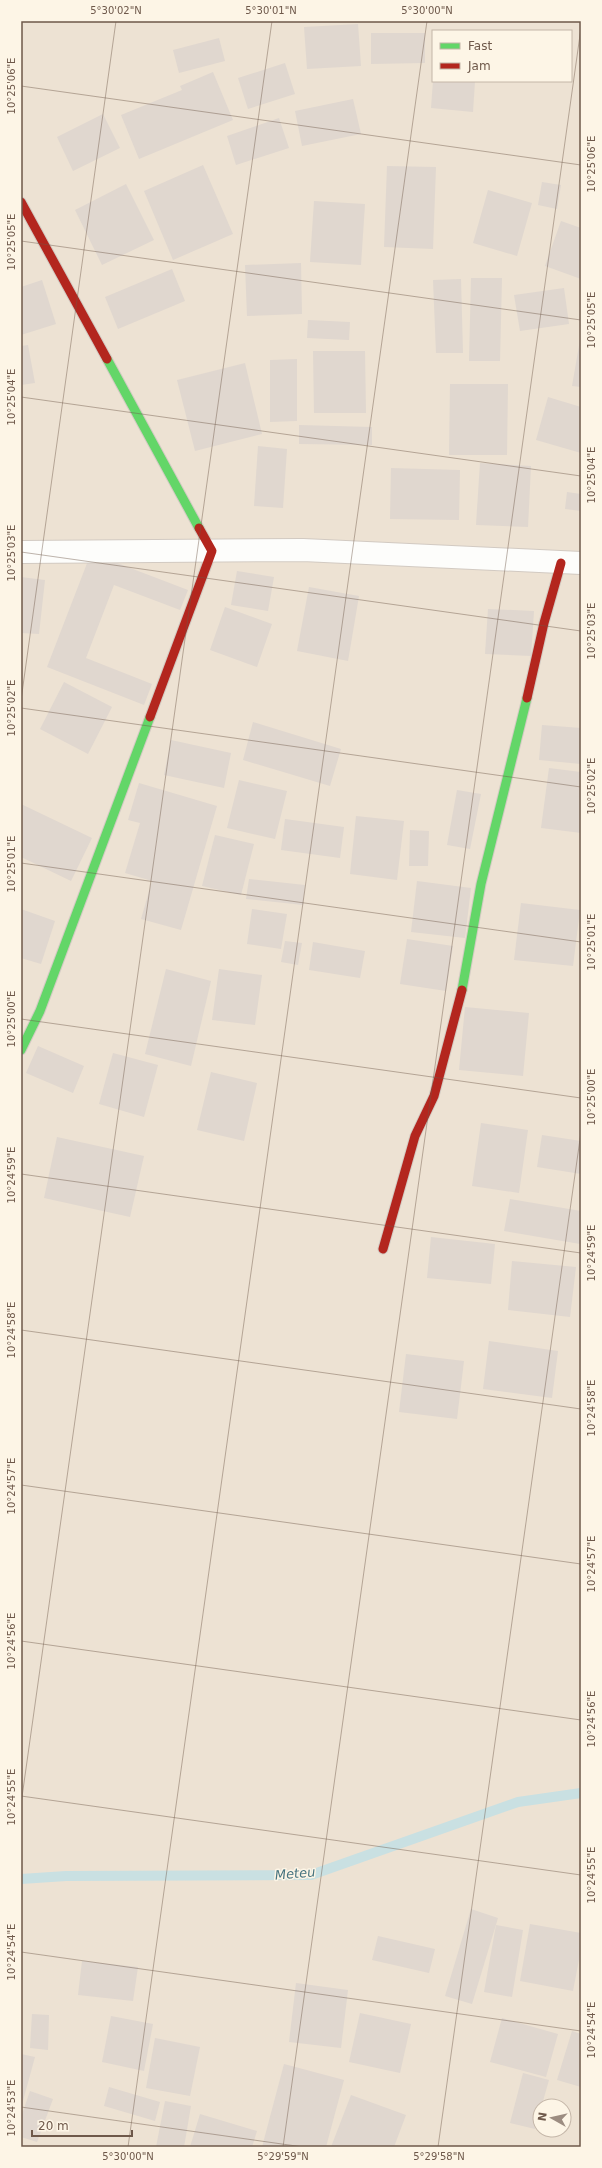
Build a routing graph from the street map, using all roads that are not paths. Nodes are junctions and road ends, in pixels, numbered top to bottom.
1 (21, 202) edge
2 (212, 551) junction
3 (21, 552) edge
4 (571, 563) edge
5 (21, 1050) edge
6 (383, 1249) dead end

1 - 2 street
2 - 3 street
2 - 4 street
2 - 5 street
4 - 6 street

